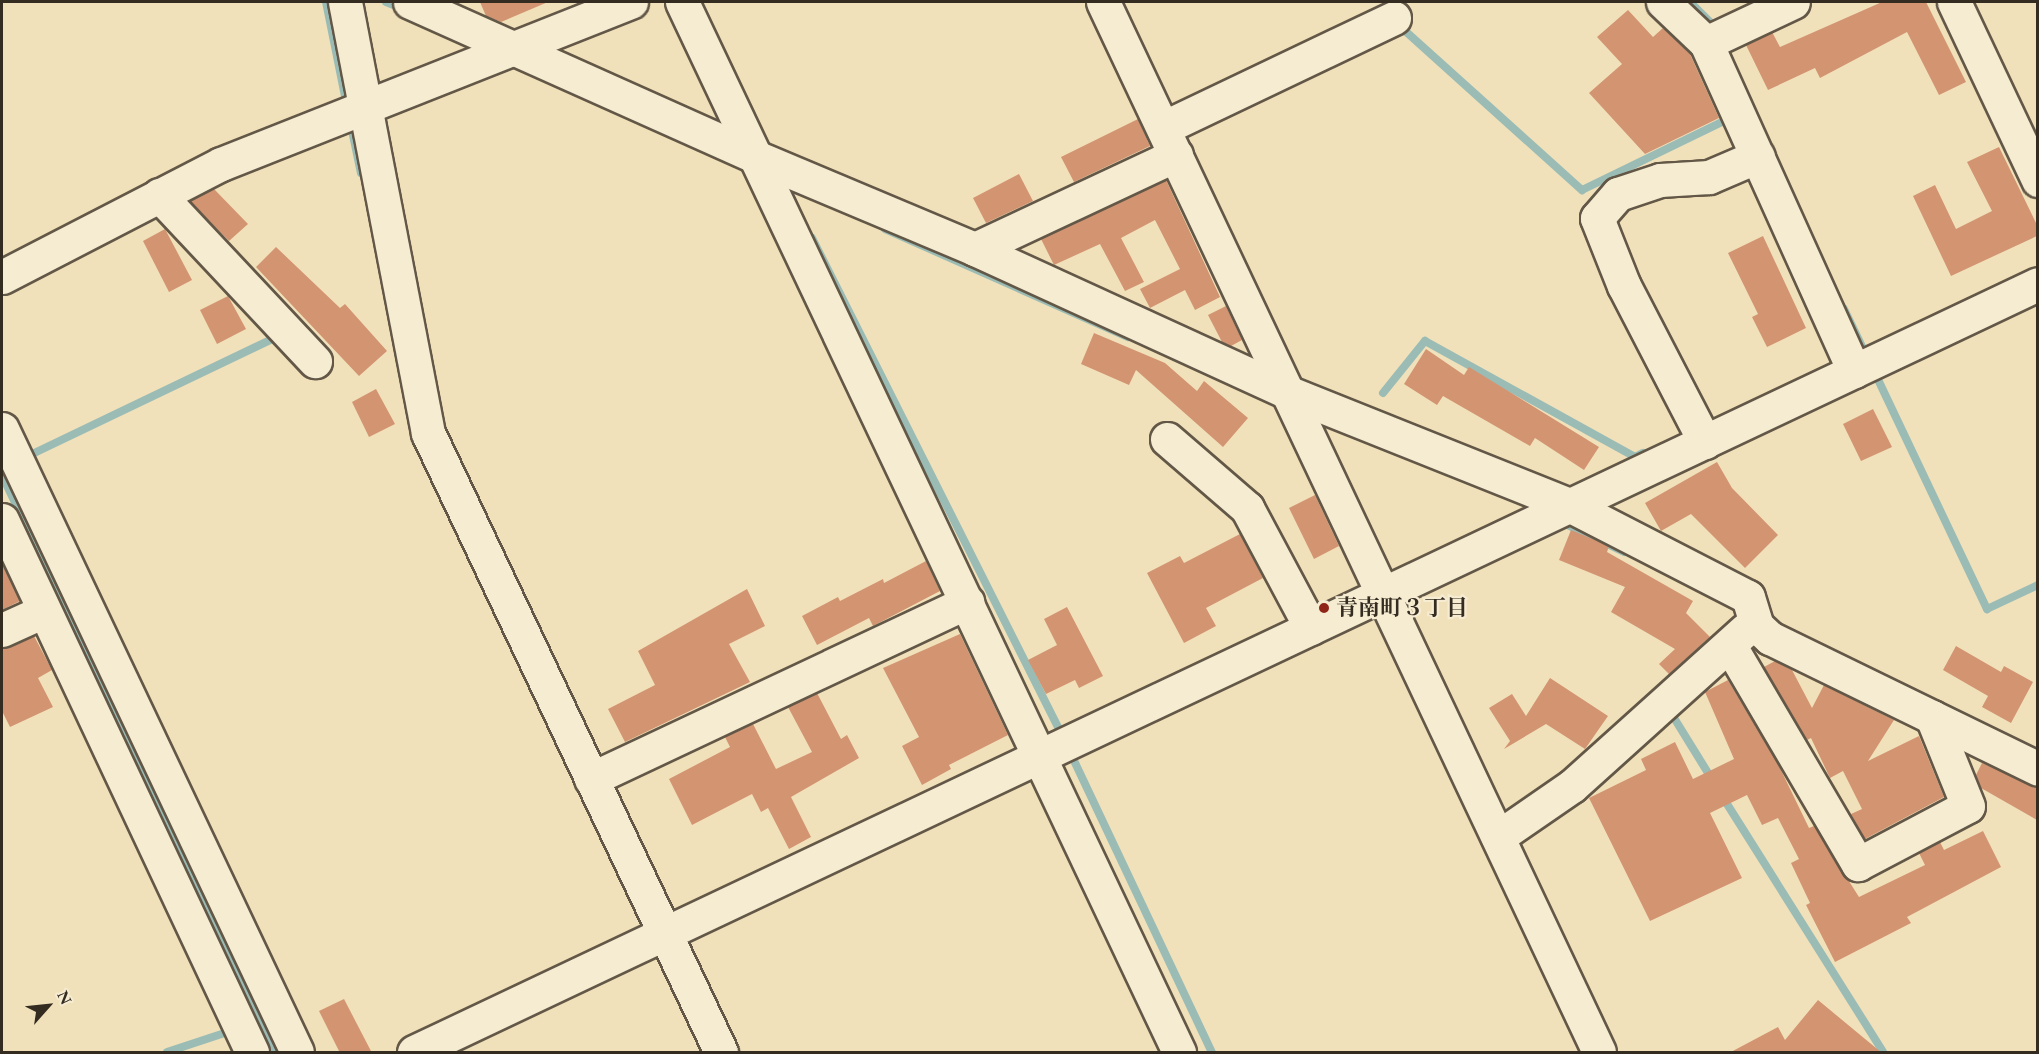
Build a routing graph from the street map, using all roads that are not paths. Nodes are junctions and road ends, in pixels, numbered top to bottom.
1 (345, 2) edge
2 (410, 2) edge
3 (631, 2) edge
4 (682, 2) edge
5 (1103, 2) edge
6 (1663, 2) edge
7 (1793, 2) edge
8 (1954, 2) edge
9 (1394, 18) dead end
10 (1706, 43) junction
11 (512, 49) junction
12 (366, 107) junction
13 (1169, 142) junction
14 (1758, 156) junction
15 (756, 157) junction
16 (2037, 180) edge
17 (159, 195) junction
18 (975, 249) junction
19 (2, 277) edge
20 (2037, 284) edge
21 (315, 361) dead end
22 (1854, 371) junction
23 (1287, 392) junction
24 (2, 429) edge
25 (1167, 439) dead end
26 (1704, 442) junction
27 (1569, 506) junction
28 (2, 520) edge
29 (1383, 594) junction
30 (967, 602) junction
31 (44, 611) junction
32 (1754, 620) junction
33 (1311, 628) junction
34 (2, 630) edge
35 (1730, 646) junction
36 (1932, 717) junction
37 (1040, 755) junction
38 (2037, 769) edge
39 (591, 779) junction
40 (1498, 837) junction
41 (663, 932) junction
42 (252, 1053) edge
43 (297, 1053) edge
44 (414, 1053) edge
45 (721, 1053) edge
46 (1179, 1053) edge
47 (1599, 1053) edge

1 - 12 street
2 - 11 street
3 - 11 street
4 - 15 street
5 - 13 street
6 - 10 street
7 - 10 street
8 - 16 street
9 - 13 street
10 - 14 street
11 - 12 street
11 - 15 street
12 - 17 street
12 - 39 street
13 - 18 street
13 - 23 street
14 - 22 street
14 - 26 street
15 - 18 street
15 - 30 street
17 - 19 street
17 - 21 street
18 - 23 street
20 - 22 street
22 - 26 street
23 - 27 street
23 - 29 street
24 - 43 street
25 - 33 street
26 - 27 street
27 - 29 street
27 - 32 street
28 - 31 street
29 - 33 street
29 - 40 street
30 - 37 street
30 - 39 street
31 - 34 street
31 - 42 street
32 - 35 street
32 - 36 street
33 - 37 street
35 - 36 street
35 - 40 street
36 - 38 street
37 - 41 street
37 - 46 street
39 - 41 street
40 - 47 street
41 - 44 street
41 - 45 street

